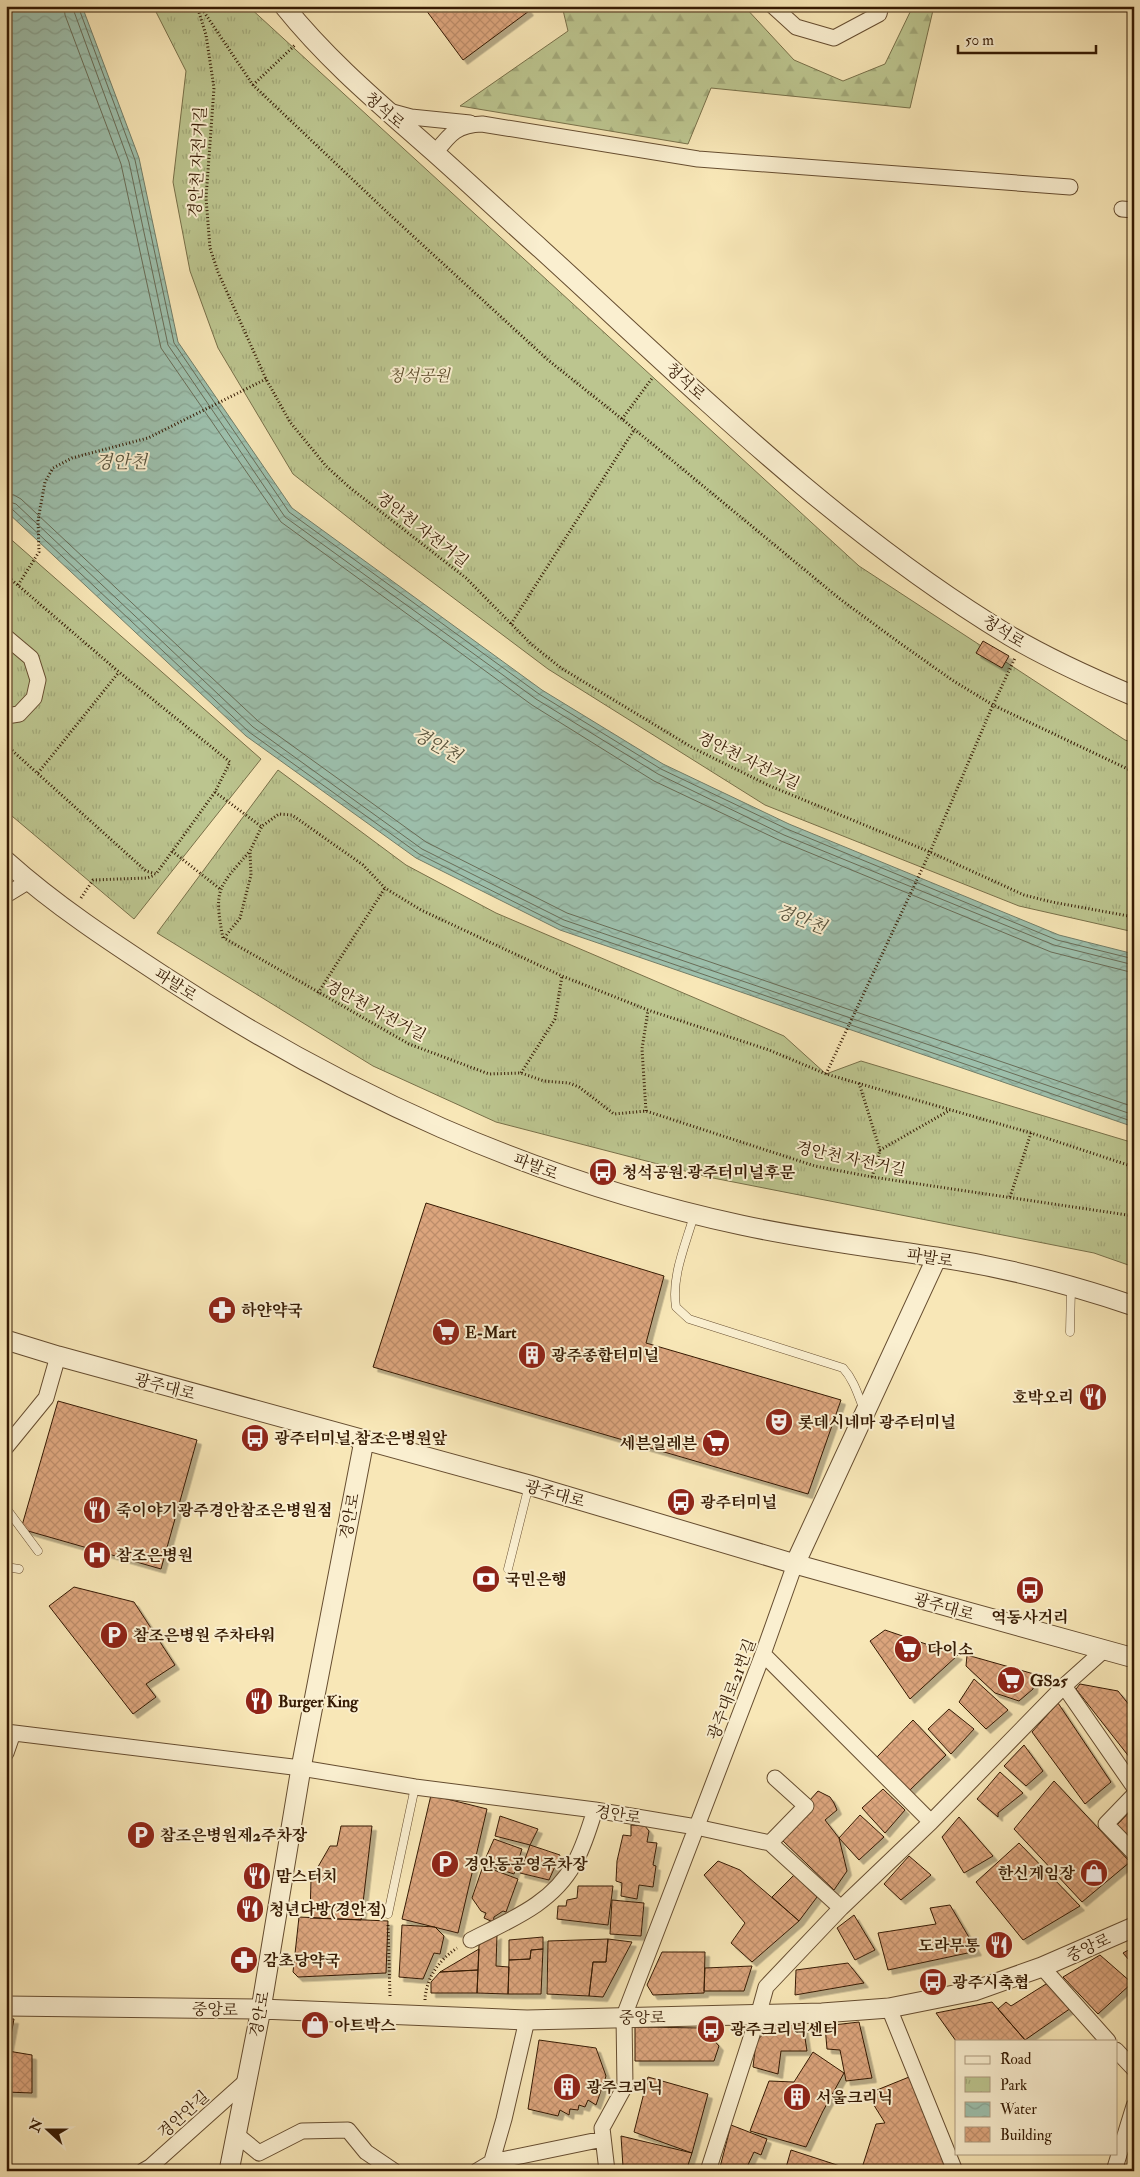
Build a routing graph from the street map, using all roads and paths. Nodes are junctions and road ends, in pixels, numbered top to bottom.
1 (198, 6) edge
2 (284, 6) edge
3 (773, 6) edge
4 (881, 6) edge
5 (307, 35) junction
6 (253, 85) junction
7 (383, 108) junction
8 (482, 124) junction
9 (434, 153) junction
10 (1070, 187) dead end
11 (664, 361) junction
12 (266, 379) junction
13 (622, 419) junction
14 (634, 430) junction
15 (6, 575) edge
16 (18, 585) junction
17 (511, 624) junction
18 (6, 637) edge
19 (1022, 643) junction
20 (119, 672) junction
21 (1134, 696) edge
22 (993, 705) junction
23 (6, 716) edge
24 (6, 745) edge
25 (1134, 772) edge
26 (38, 773) junction
27 (215, 792) junction
28 (262, 826) junction
29 (172, 851) junction
30 (250, 851) junction
31 (930, 852) junction
32 (6, 861) edge
33 (156, 874) junction
34 (28, 881) junction
35 (385, 888) junction
36 (220, 889) junction
37 (6, 895) edge
38 (70, 912) junction
39 (1134, 917) edge
40 (224, 938) junction
41 (562, 976) junction
42 (318, 993) junction
43 (648, 1010) junction
44 (521, 1073) junction
45 (826, 1074) junction
46 (858, 1082) junction
47 (951, 1109) junction
48 (646, 1111) junction
49 (1031, 1133) junction
50 (880, 1150) junction
51 (1134, 1167) edge
52 (872, 1177) junction
53 (1010, 1197) junction
54 (694, 1214) junction
55 (1134, 1216) edge
56 (937, 1257) junction
57 (1071, 1287) junction
58 (1134, 1306) edge
59 (1070, 1332) dead end
60 (6, 1340) edge
61 (58, 1356) junction
62 (864, 1412) junction
63 (364, 1441) junction
64 (6, 1447) edge
65 (529, 1485) junction
66 (6, 1508) edge
67 (38, 1551) dead end
68 (795, 1564) junction
69 (6, 1567) edge
70 (19, 1569) dead end
71 (508, 1569) dead end
72 (1103, 1651) junction
73 (763, 1654) junction
74 (1134, 1658) edge
75 (1064, 1686) junction
76 (10, 1733) edge
77 (6, 1753) edge
78 (302, 1768) junction
79 (775, 1778) dead end
80 (415, 1787) junction
81 (1134, 1787) edge
82 (1134, 1795) edge
83 (595, 1810) junction
84 (931, 1822) junction
85 (696, 1826) junction
86 (770, 1843) junction
87 (1134, 1853) edge
88 (841, 1908) junction
89 (388, 1914) joint
90 (1134, 1927) edge
91 (471, 1940) joint
92 (1042, 1967) junction
93 (6, 2006) edge
94 (889, 2008) junction
95 (261, 2009) junction
96 (390, 2014) junction
97 (424, 2015) junction
98 (624, 2016) junction
99 (758, 2016) junction
100 (526, 2020) junction
101 (1107, 2040) edge
102 (1118, 2052) edge
103 (1134, 2069) edge
104 (245, 2082) junction
105 (1134, 2106) edge
106 (237, 2135) junction
107 (603, 2139) junction
108 (490, 2166) edge
109 (143, 2171) edge
110 (229, 2171) edge
111 (394, 2171) edge
112 (477, 2171) edge
113 (607, 2171) edge
114 (708, 2171) edge
115 (955, 2171) edge
116 (1114, 2171) edge

1 - 6 path
1 - 12 path, 경안천 자전거길
2 - 5 street, 청석로
3 - 4 street
5 - 6 path
5 - 7 street, 청석로
6 - 13 path
7 - 8 street
7 - 9 street, 청석로
8 - 9 street
8 - 10 street
9 - 11 street, 청석로
11 - 13 path
11 - 19 street, 청석로
12 - 16 path
12 - 17 path, 경안천 자전거길
13 - 14 path
14 - 17 path
14 - 22 path
15 - 16 path
16 - 20 path
17 - 31 path, 경안천 자전거길
18 - 23 street
19 - 21 street, 청석로
19 - 22 path
20 - 26 path
20 - 27 path
22 - 25 path
22 - 31 path
24 - 26 path
26 - 33 path
27 - 28 path
27 - 29 path
28 - 30 path
28 - 35 path
29 - 33 path
29 - 36 path
30 - 36 path
30 - 40 path
31 - 39 path, 경안천 자전거길
31 - 45 path
32 - 34 street, 파발로
33 - 38 path
34 - 37 street
34 - 38 street, 파발로
35 - 41 path
35 - 42 path
36 - 40 path
38 - 54 street, 파발로
40 - 42 path, 경안천 자전거길
41 - 43 path
41 - 44 path
42 - 44 path, 경안천 자전거길
43 - 45 path
43 - 48 path
44 - 48 path, 경안천 자전거길
45 - 46 path
46 - 47 path
46 - 50 path
47 - 49 path
47 - 50 path
48 - 52 path, 경안천 자전거길
49 - 51 path
49 - 53 path
50 - 52 path
52 - 53 path, 경안천 자전거길
53 - 55 path, 경안천 자전거길
54 - 56 street, 파발로
54 - 62 lane
56 - 57 street, 파발로
56 - 62 street
57 - 58 street, 파발로
57 - 59 lane
60 - 61 street, 광주대로
61 - 63 street, 광주대로
61 - 64 street
62 - 68 street
63 - 65 street, 광주대로
63 - 78 street, 경안로
65 - 68 street, 광주대로
65 - 71 lane
66 - 67 lane
68 - 72 street, 광주대로
68 - 73 street, 광주대로21번길
69 - 70 lane
72 - 74 street, 광주대로
72 - 75 street
73 - 84 street
73 - 85 street, 광주대로21번길
75 - 81 street
75 - 84 street
76 - 77 street
76 - 78 street
78 - 80 street, 경안로
78 - 95 street, 경안로
79 - 86 street
80 - 83 street, 경안로
80 - 89 lane
82 - 87 street
83 - 85 street, 경안로
83 - 91 street
84 - 88 street
85 - 86 street
85 - 98 street, 광주대로21번길
86 - 88 street
88 - 99 street
89 - 96 path
90 - 92 street, 중앙로
91 - 97 path
92 - 94 street, 중앙로
92 - 101 street, 중앙로
93 - 95 street, 중앙로
94 - 99 street, 중앙로
94 - 115 street
95 - 96 street, 중앙로
95 - 104 street, 경안로
96 - 97 street, 중앙로
97 - 100 street, 중앙로
98 - 99 street, 중앙로
98 - 100 street, 중앙로
98 - 107 street
99 - 114 street
100 - 108 street
102 - 103 street
104 - 106 street, 경안로
104 - 109 street, 경안안길
105 - 116 street
106 - 110 street, 경안로
106 - 111 street
107 - 108 street
107 - 113 street
108 - 112 street

